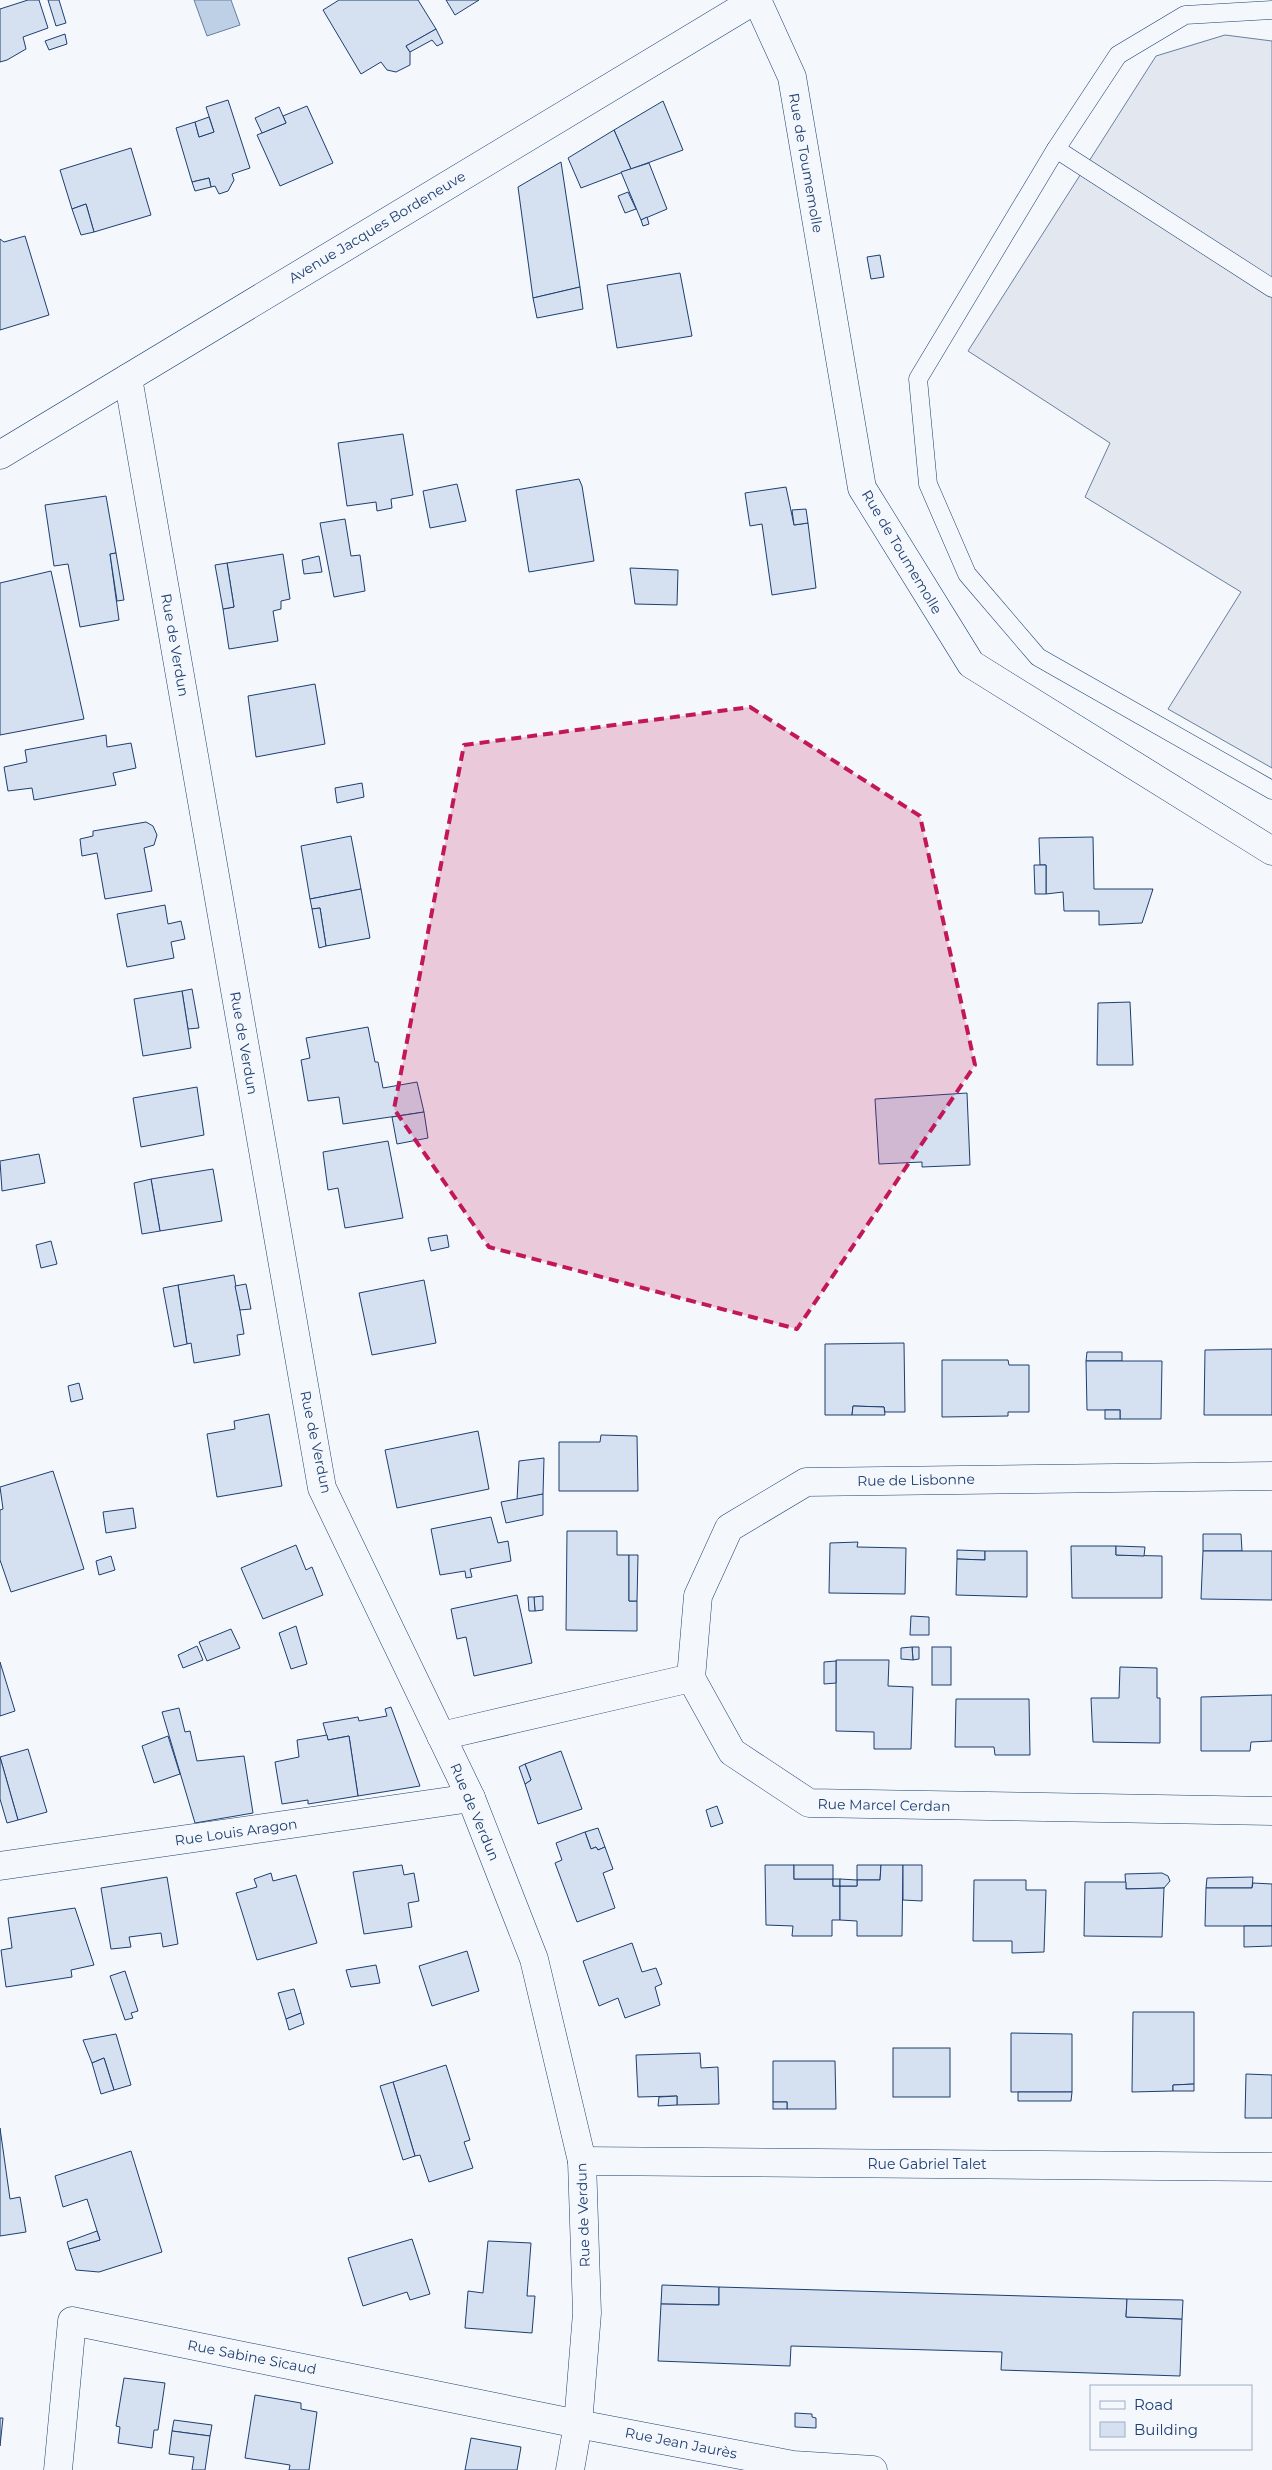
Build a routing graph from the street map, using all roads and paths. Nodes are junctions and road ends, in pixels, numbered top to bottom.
1 (756, 0) edge
2 (1272, 10) edge
3 (1056, 149) junction
4 (1272, 288) edge
5 (128, 378) junction
6 (0, 455) edge
7 (1272, 790) edge
8 (1272, 851) edge
9 (1272, 1476) edge
10 (691, 1678) junction
11 (441, 1736) junction
12 (471, 1798) junction
13 (1272, 1812) edge
14 (0, 1866) edge
15 (582, 2161) junction
16 (1272, 2167) edge
17 (578, 2424) junction
18 (58, 2470) edge
19 (570, 2470) edge
20 (873, 2470) edge

1 - 5 street, Avenue Jacques Bordeneuve
1 - 8 street, Rue de Toumemolle
2 - 3 lane
3 - 4 lane
3 - 7 lane
5 - 6 street, Avenue Jacques Bordeneuve
5 - 11 street, Rue de Verdun
9 - 10 street, Rue de Lisbonne
10 - 11 street
10 - 13 street, Rue Marcel Cerdan
11 - 12 street, Rue de Verdun
12 - 14 street, Rue Louis Aragon
12 - 15 street, Rue de Verdun
15 - 16 street, Rue Gabriel Talet
15 - 17 street, Rue de Verdun
17 - 18 street, Rue Sabine Sicaud
17 - 19 street, Rue de Verdun
17 - 20 street, Rue Jean Jaurès

